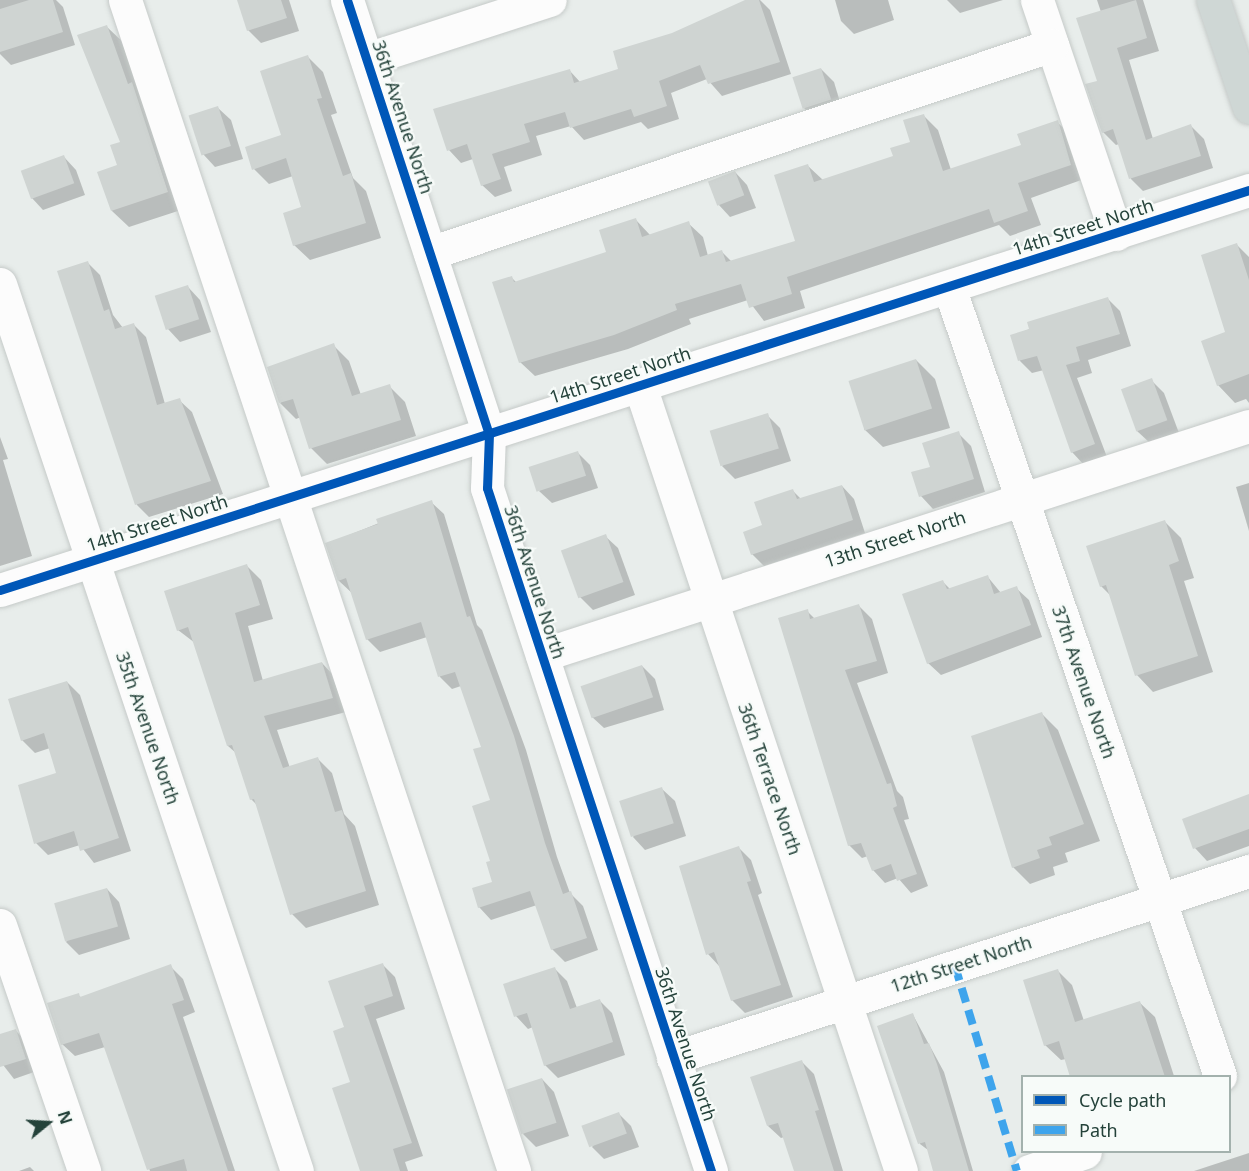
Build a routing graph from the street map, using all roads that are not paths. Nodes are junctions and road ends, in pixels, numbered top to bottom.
1 (126, 0) edge
2 (348, 0) edge
3 (550, 0) edge
4 (1037, 0) edge
5 (1213, 0) edge
6 (1052, 45) junction
7 (367, 59) junction
8 (1249, 107) edge
9 (1249, 190) edge
10 (1116, 234) junction
11 (430, 253) junction
12 (0, 284) edge
13 (949, 287) junction
14 (640, 386) junction
15 (1249, 426) edge
16 (489, 434) junction
17 (291, 497) junction
18 (1021, 499) junction
19 (92, 561) junction
20 (0, 590) edge
21 (708, 598) junction
22 (542, 655) junction
23 (1249, 871) edge
24 (1158, 901) junction
25 (0, 925) edge
26 (846, 1002) junction
27 (673, 1058) junction
28 (1219, 1075) edge
29 (1082, 1153) edge
30 (84, 1171) edge
31 (297, 1171) edge
32 (514, 1171) edge
33 (711, 1171) edge
34 (902, 1171) edge
35 (1029, 1171) edge

1 - 17 street
2 - 7 street, 36th Avenue North
3 - 7 street
4 - 6 street
5 - 8 main road
6 - 10 street
6 - 11 street
7 - 11 street, 36th Avenue North
9 - 10 street, 14th Street North
10 - 13 street, 14th Street North
11 - 16 street, 36th Avenue North
12 - 19 street, 35th Avenue North
13 - 14 street, 14th Street North
13 - 18 street, 37th Avenue North
14 - 16 street, 14th Street North
14 - 21 street, 36th Terrace North
15 - 18 street, 13th Street North
16 - 17 street, 14th Street North
16 - 22 street, 36th Avenue North
17 - 19 street, 14th Street North
17 - 32 street
18 - 21 street, 13th Street North
18 - 24 street, 37th Avenue North
19 - 20 street, 14th Street North
19 - 31 street, 35th Avenue North
21 - 22 street, 13th Street North
21 - 26 street, 36th Terrace North
22 - 27 street, 36th Avenue North
23 - 24 street, 12th Street North
24 - 26 street, 12th Street North
24 - 28 street, 37th Avenue North
25 - 30 street
26 - 27 street, 12th Street North
26 - 34 street, 36th Terrace North
27 - 33 street, 36th Avenue North
29 - 35 street

